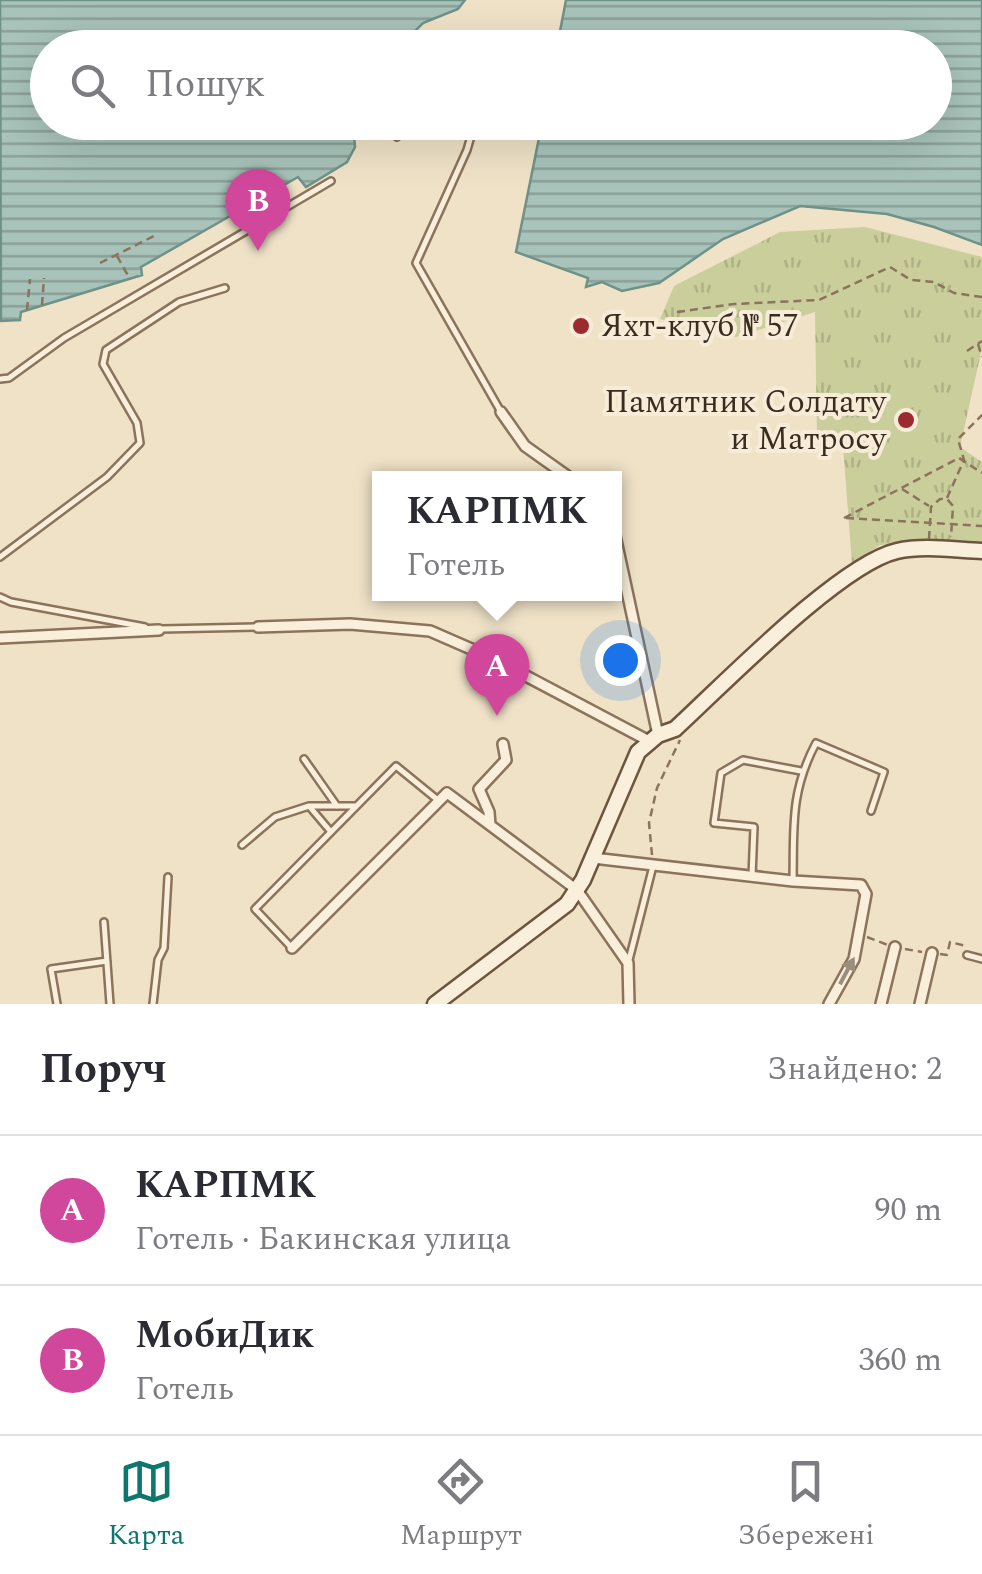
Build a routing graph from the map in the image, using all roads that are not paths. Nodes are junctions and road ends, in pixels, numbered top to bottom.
1 (470, 140) edge
2 (331, 182) dead end
3 (225, 288) dead end
4 (0, 379) edge
5 (501, 412) joint
6 (560, 471) edge
7 (982, 551) edge
8 (0, 557) edge
9 (622, 572) edge
10 (0, 596) edge
11 (258, 627) joint
12 (159, 630) junction
13 (0, 638) edge
14 (654, 738) junction
15 (502, 744) dead end
16 (304, 759) dead end
17 (801, 771) junction
18 (443, 797) junction
19 (309, 806) junction
20 (337, 806) junction
21 (357, 806) junction
22 (871, 811) dead end
23 (490, 826) junction
24 (331, 832) junction
25 (242, 845) dead end
26 (593, 858) junction
27 (653, 866) junction
28 (752, 876) junction
29 (168, 877) dead end
30 (793, 881) junction
31 (577, 890) junction
32 (104, 922) dead end
33 (894, 947) dead end
34 (292, 948) joint
35 (932, 953) road end
36 (967, 956) dead end
37 (982, 959) edge
38 (107, 962) junction
39 (628, 964) junction
40 (57, 1004) edge
41 (110, 1004) edge
42 (153, 1004) edge
43 (436, 1004) edge
44 (629, 1004) edge
45 (829, 1004) edge
46 (881, 1004) edge
47 (920, 1004) edge

1 - 5 lane
2 - 4 lane
3 - 8 lane
5 - 6 street
7 - 14 main road
9 - 14 street
10 - 12 lane
11 - 12 lane
11 - 14 street
12 - 13 street
14 - 26 main road
15 - 23 street
16 - 20 lane
17 - 22 lane
17 - 28 lane
17 - 30 lane
18 - 21 lane
18 - 23 street
18 - 34 street
19 - 20 lane
19 - 24 lane
19 - 25 lane
20 - 21 lane
21 - 24 lane
23 - 31 street
24 - 34 lane
26 - 27 street
26 - 31 main road
27 - 28 street
27 - 39 lane
28 - 30 street
29 - 42 lane
45 -> 30 street
31 - 39 street
31 - 43 main road
32 - 38 lane
33 - 46 street
35 - 47 street
36 - 37 lane
38 - 40 lane
38 - 41 lane
39 - 44 street

